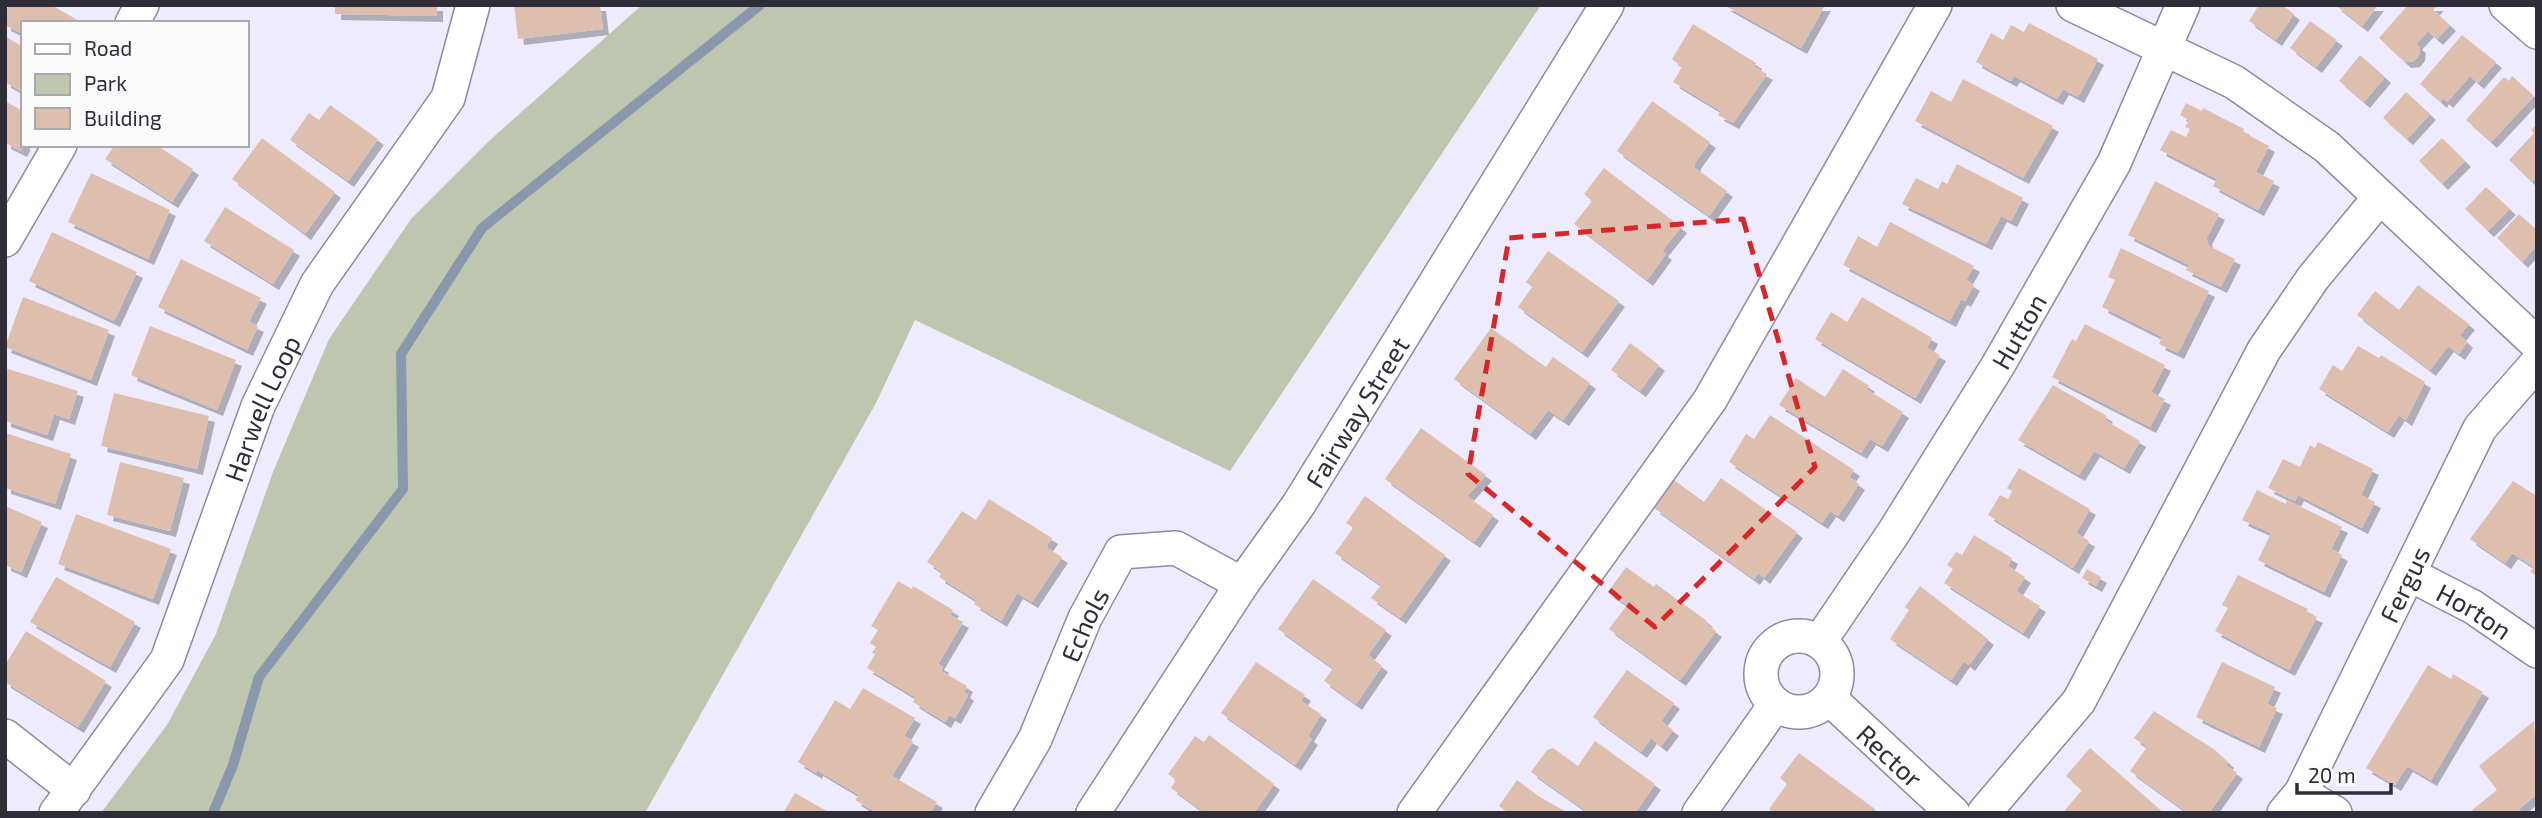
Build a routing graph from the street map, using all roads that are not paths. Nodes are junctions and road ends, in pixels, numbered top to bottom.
1 (142, 5) edge
2 (473, 5) edge
3 (1607, 5) edge
4 (1935, 5) edge
5 (2073, 5) edge
6 (2183, 5) edge
7 (2506, 5) edge
8 (133, 21) edge
9 (2537, 32) edge
10 (2164, 49) junction
11 (59, 147) edge
12 (2380, 197) junction
13 (5, 240) edge
14 (2537, 344) edge
15 (2537, 363) edge
16 (2409, 574) junction
17 (1242, 584) junction
18 (1820, 641) junction
19 (2537, 651) edge
20 (1829, 698) junction
21 (1775, 705) junction
22 (5, 736) edge
23 (65, 802) edge
24 (2293, 803) edge
25 (992, 813) edge
26 (1093, 813) edge
27 (1414, 813) edge
28 (1699, 813) edge
29 (1953, 813) edge
30 (1984, 813) edge
31 (2335, 813) edge

1 - 8 street
2 - 23 street, Harwell Loop
3 - 17 street, Fairway Street
4 - 27 street
5 - 10 street
6 - 10 street, Hutton
7 - 9 street
10 - 12 street
10 - 18 street, Hutton
11 - 13 street
12 - 14 street
12 - 30 street
15 - 16 street, Fergus
16 - 19 street, Horton
16 - 24 street, Fergus
17 - 25 street, Echols
17 - 26 street, Fairway Street
18 - 20 street
18 - 21 street
20 - 21 street
20 - 29 street, Rector
21 - 28 street
22 - 23 street
24 - 31 street

